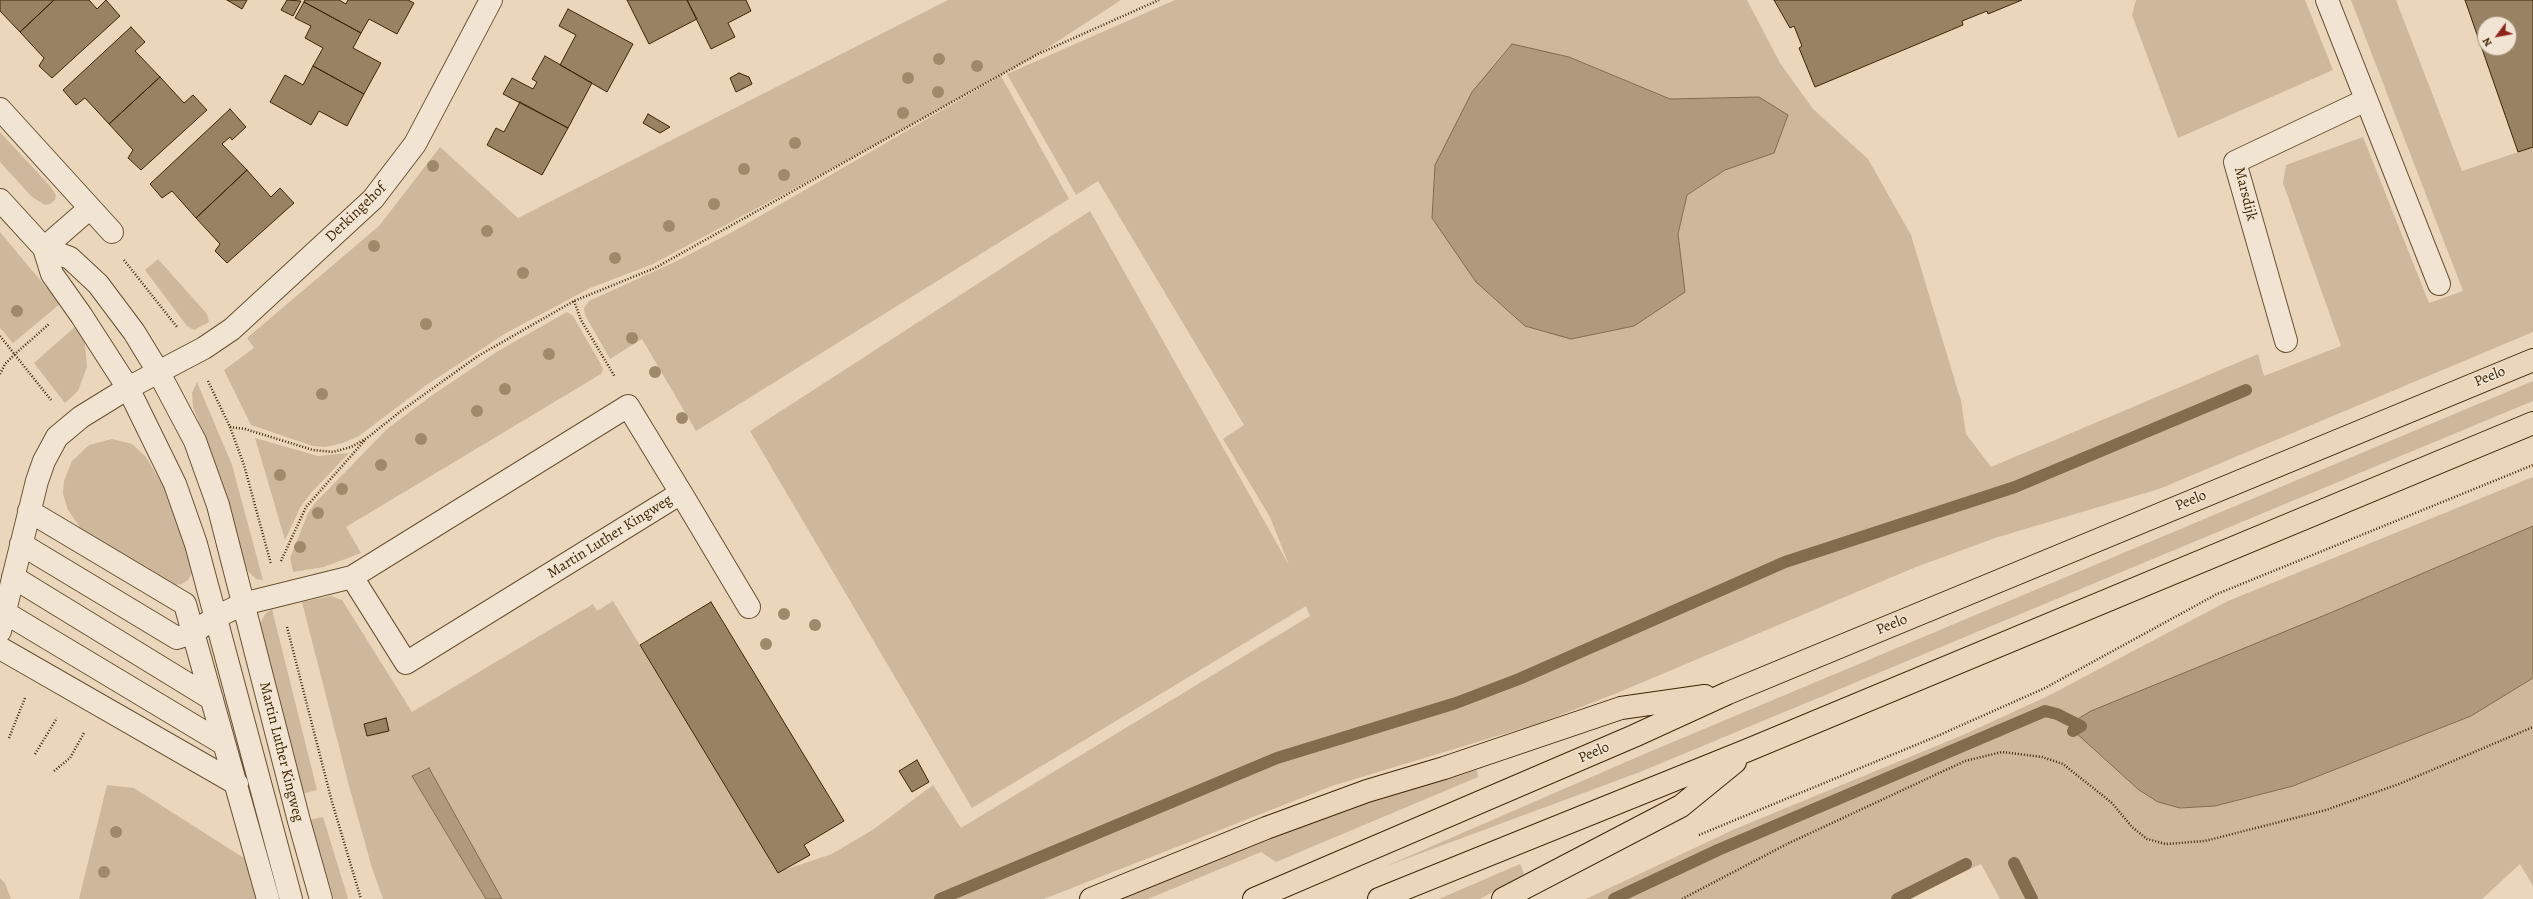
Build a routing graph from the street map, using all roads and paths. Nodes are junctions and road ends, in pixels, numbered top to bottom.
1 (490, 0) edge
2 (1159, 0) edge
3 (2327, 0) edge
4 (2366, 100) junction
5 (0, 109) edge
6 (0, 200) edge
7 (90, 208) junction
8 (112, 232) dead end
9 (44, 248) junction
10 (124, 260) dead end
11 (2439, 284) dead end
12 (574, 302) junction
13 (0, 336) edge
14 (2286, 341) dead end
15 (194, 353) junction
16 (15, 354) junction
17 (2533, 360) edge
18 (160, 373) junction
19 (0, 374) edge
20 (128, 388) junction
21 (628, 406) junction
22 (2533, 423) edge
23 (69, 424) junction
24 (230, 428) dead end
25 (367, 438) junction
26 (2533, 465) edge
27 (681, 493) junction
28 (29, 511) junction
29 (21, 544) junction
30 (280, 562) dead end
31 (13, 577) junction
32 (352, 577) junction
33 (243, 604) junction
34 (749, 608) dead end
35 (216, 617) junction
36 (2, 621) edge
37 (194, 632) junction
38 (0, 648) edge
39 (1728, 693) junction
40 (26, 694) dead end
41 (212, 699) junction
42 (58, 716) dead end
43 (2533, 727) edge
44 (85, 732) dead end
45 (9, 738) dead end
46 (224, 744) junction
47 (1748, 750) junction
48 (35, 754) dead end
49 (54, 771) dead end
50 (237, 784) junction
51 (1694, 837) dead end
52 (268, 899) edge
53 (291, 899) edge
54 (321, 899) edge
55 (1091, 899) edge
56 (1254, 899) edge
57 (1379, 899) edge
58 (1503, 899) edge
59 (1682, 899) edge

1 - 15 street, Derkingehof
2 - 12 path
3 - 4 street
4 - 11 street
4 - 14 street, Marsdijk
5 - 7 street
6 - 9 street, Martin Luther Kingweg
7 - 8 street
7 - 9 street
9 - 18 street, Martin Luther Kingweg
9 - 20 street, Martin Luther Kingweg
10 - 15 path
12 - 21 path
12 - 25 path
13 - 16 path
15 - 18 street, Derkingehof
16 - 19 path
16 - 23 path
17 - 39 main road, Peelo
18 - 20 street, Derkingehof
18 - 33 street, Martin Luther Kingweg
20 - 23 street
20 - 35 street, Martin Luther Kingweg
21 - 27 street, Martin Luther Kingweg
21 - 32 street
22 - 47 main road
23 - 28 street
24 - 25 path
25 - 30 path
26 - 51 path
27 - 32 street, Martin Luther Kingweg
27 - 34 street
28 - 29 street
28 - 37 street
29 - 31 street
29 - 37 street
31 - 36 street
31 - 41 street
32 - 33 street
33 - 35 street
33 - 54 street, Martin Luther Kingweg
35 - 37 street
35 - 53 street, Martin Luther Kingweg
36 - 46 street
37 - 41 street
38 - 50 street
39 - 55 main road
39 - 56 main road, Peelo
40 - 45 path
41 - 46 street
42 - 48 path
43 - 59 path
44 - 49 path
46 - 50 street
47 - 57 main road
47 - 58 main road
50 - 52 street

